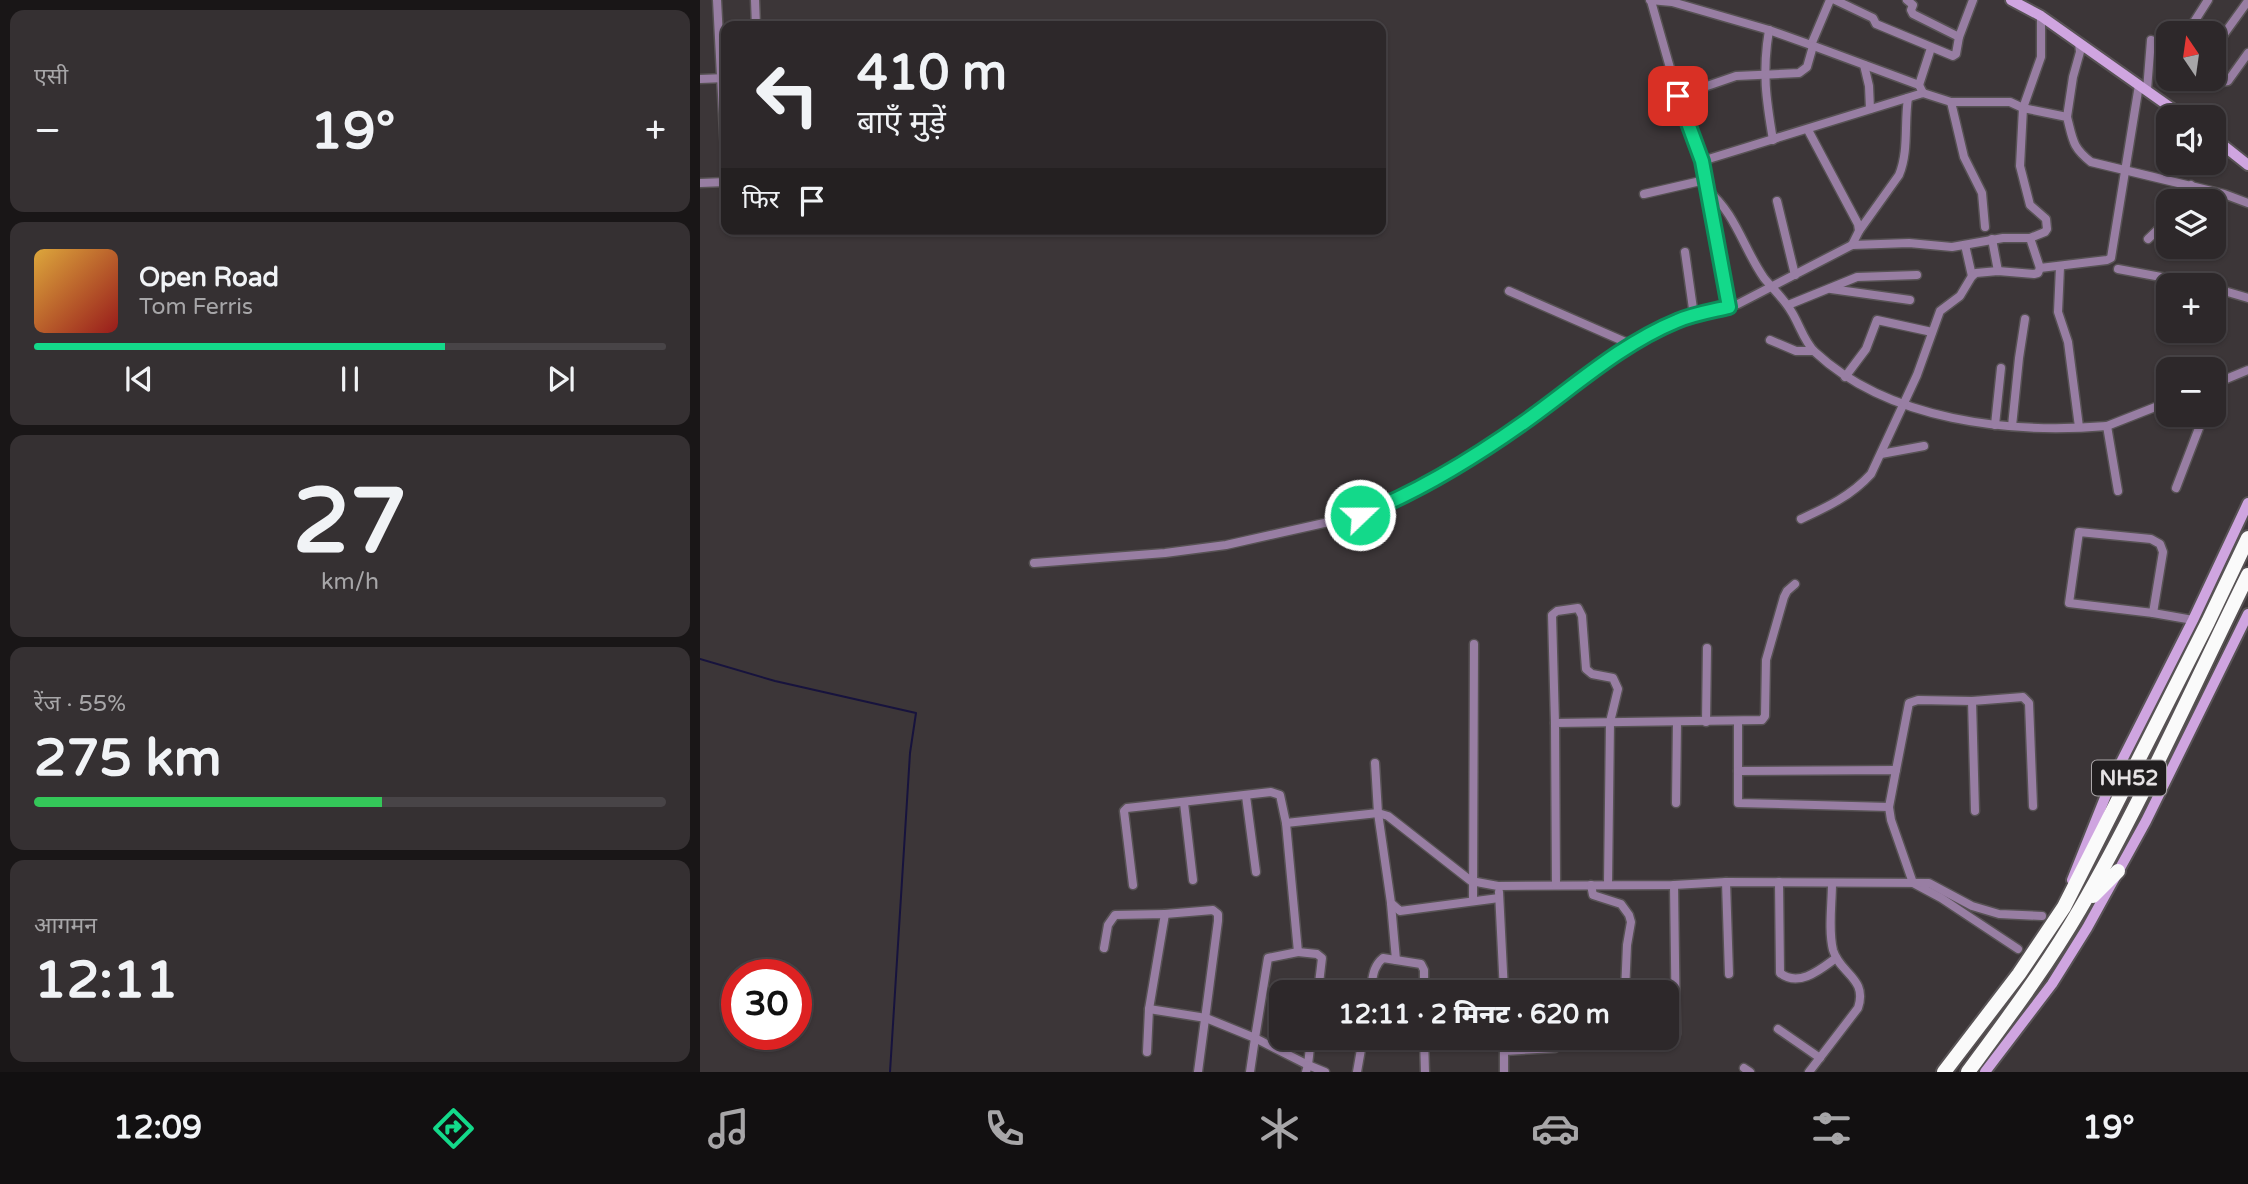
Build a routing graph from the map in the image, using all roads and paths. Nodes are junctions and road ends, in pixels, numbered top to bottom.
1 (717, 0) edge
2 (755, 0) edge
3 (1833, 0) edge
4 (1907, 0) edge
5 (1973, 0) edge
6 (2011, 0) edge
7 (2208, 0) edge
8 (1650, 1) edge
9 (1673, 1) edge
10 (2248, 1) edge
11 (2027, 3) edge
12 (2041, 16) junction
13 (756, 21) edge
14 (2195, 21) edge
15 (1769, 30) junction
16 (2226, 31) edge
17 (1959, 37) junction
18 (2156, 42) edge
19 (2080, 43) junction
20 (721, 45) edge
21 (1812, 46) junction
22 (1931, 48) junction
23 (2248, 53) edge
24 (1864, 65) junction
25 (1764, 73) junction
26 (721, 78) edge
27 (700, 79) edge
28 (2226, 81) edge
29 (2143, 88) junction
30 (1921, 89) junction
31 (1678, 96) junction
32 (1908, 98) junction
33 (1951, 102) junction
34 (2167, 105) edge
35 (2023, 108) junction
36 (1870, 109) junction
37 (2067, 117) junction
38 (1808, 130) junction
39 (1773, 140) junction
40 (2226, 148) edge
41 (1702, 161) junction
42 (2248, 165) edge
43 (2124, 171) junction
44 (721, 182) edge
45 (700, 183) edge
46 (1706, 185) junction
47 (2190, 186) junction
48 (2188, 189) edge
49 (1644, 194) dead end
50 (1777, 201) dead end
51 (2248, 203) edge
52 (1985, 227) dead end
53 (1859, 230) junction
54 (2156, 231) edge
55 (2030, 238) junction
56 (1992, 239) junction
57 (2148, 239) dead end
58 (1852, 245) junction
59 (1965, 245) junction
60 (1685, 252) dead end
61 (2060, 267) junction
62 (2040, 268) junction
63 (2118, 269) dead end
64 (1998, 271) junction
65 (1795, 275) junction
66 (1917, 275) dead end
67 (1972, 276) junction
68 (2156, 276) edge
69 (1772, 287) junction
70 (1828, 288) junction
71 (1509, 291) dead end
72 (2226, 292) edge
73 (2248, 298) edge
74 (1910, 300) dead end
75 (1788, 305) junction
76 (1729, 307) junction
77 (1694, 316) junction
78 (2025, 319) dead end
79 (1933, 332) junction
80 (1770, 340) dead end
81 (1630, 344) junction
82 (1812, 351) junction
83 (2001, 368) dead end
84 (2248, 370) edge
85 (1845, 376) junction
86 (2226, 379) edge
87 (1902, 404) junction
88 (2156, 407) edge
89 (1995, 425) junction
90 (2012, 426) junction
91 (2107, 426) junction
92 (2079, 427) junction
93 (2199, 427) edge
94 (1924, 446) dead end
95 (1881, 454) junction
96 (2176, 488) dead end
97 (2118, 491) dead end
98 (2248, 503) edge
99 (1801, 519) dead end
100 (2248, 538) edge
101 (1034, 563) dead end
102 (2248, 575) edge
103 (1795, 584) dead end
104 (2153, 613) junction
105 (2248, 614) edge
106 (2193, 620) junction
107 (2192, 643) junction
108 (1474, 644) dead end
109 (1707, 648) dead end
110 (1972, 701) junction
111 (1610, 722) junction
112 (1677, 722) junction
113 (1706, 722) junction
114 (1738, 722) junction
115 (1555, 723) junction
116 (1375, 763) dead end
117 (1896, 770) junction
118 (1738, 771) junction
119 (1246, 796) junction
120 (1184, 803) junction
121 (1676, 803) dead end
122 (2033, 806) dead end
123 (1889, 807) junction
124 (1975, 811) dead end
125 (1378, 813) junction
126 (1286, 823) junction
127 (2118, 871) junction
128 (1255, 873) dead end
129 (1193, 880) dead end
130 (1471, 881) junction
131 (1726, 882) junction
132 (1779, 882) junction
133 (1832, 883) junction
134 (1913, 883) junction
135 (1608, 884) junction
136 (1133, 885) dead end
137 (1556, 885) junction
138 (1591, 885) junction
139 (1674, 885) junction
140 (1498, 886) junction
141 (1499, 898) junction
142 (1473, 901) junction
143 (1391, 903) junction
144 (2066, 903) junction
145 (2080, 909) junction
146 (1165, 914) junction
147 (2042, 916) dead end
148 (1104, 948) dead end
149 (2018, 949) dead end
150 (1298, 952) junction
151 (1836, 958) junction
152 (1396, 960) junction
153 (1729, 974) dead end
154 (1319, 980) edge
155 (1373, 980) edge
156 (1424, 980) edge
157 (1503, 980) edge
158 (1626, 980) edge
159 (1675, 980) edge
160 (1149, 1009) junction
161 (1206, 1018) junction
162 (1778, 1029) dead end
163 (1255, 1038) junction
164 (1998, 1043) junction
165 (1309, 1050) edge
166 (1361, 1050) edge
167 (1424, 1050) edge
168 (1521, 1050) edge
169 (1504, 1051) joint
170 (1147, 1052) dead end
171 (1820, 1058) junction
172 (1307, 1069) edge
173 (1198, 1072) edge
174 (1251, 1072) edge
175 (1325, 1072) edge
176 (1357, 1072) edge
177 (1425, 1072) edge
178 (1504, 1072) edge
179 (1809, 1072) edge
180 (1944, 1072) edge
181 (1968, 1072) edge
182 (1985, 1072) edge

1 - 20 street
2 - 13 street
3 - 21 street
3 - 22 street
4 - 17 street
5 - 17 street
6 - 11 street
7 - 14 street
8 - 9 street
8 - 31 street
9 - 15 street
10 - 16 street
11 - 12 street
12 - 19 street
12 - 35 street
15 - 21 street
15 - 25 street
17 - 22 street
18 - 29 street
19 - 29 street
19 - 37 street
21 - 24 street
21 - 25 street
22 - 30 street
23 - 28 street
24 - 30 street
24 - 36 street
25 - 31 street
25 - 39 street
26 - 27 street
29 - 34 street
29 - 43 street
30 - 32 street
30 - 33 street
31 - 41 street
32 - 36 street
32 - 53 street
33 - 35 street
33 - 52 street
35 - 37 street
35 - 55 street
36 - 38 street
37 - 43 street
38 - 39 street
38 - 53 street
39 - 41 street
40 - 42 street
41 - 46 street
43 - 47 street
43 - 61 street
44 - 45 street
46 - 49 street
46 - 69 street
46 - 76 street
47 - 48 street
47 - 51 street
50 - 65 street
53 - 58 street
54 - 57 street
55 - 56 street
55 - 62 street
56 - 59 street
56 - 64 street
58 - 59 street
58 - 65 street
59 - 67 street
60 - 77 street
61 - 62 street
61 - 92 street
62 - 64 street
63 - 68 street
64 - 67 street
65 - 69 street
66 - 70 street
67 - 79 street
69 - 75 street
69 - 76 street
70 - 74 street
70 - 75 street
71 - 81 street
72 - 73 street
75 - 82 street
76 - 77 street
77 - 81 street
78 - 90 street
79 - 85 street
79 - 87 street
80 - 82 street
81 - 101 street
82 - 85 street
83 - 89 street
84 - 86 street
85 - 87 street
87 - 89 street
87 - 95 street
88 - 91 street
89 - 90 street
90 - 92 street
91 - 92 street
91 - 97 street
93 - 96 street
94 - 95 street
95 - 99 street
98 - 106 street
100 - 107 highway, NH52
102 - 145 highway, NH52
103 - 114 street
104 - 104 street
104 - 106 street
105 - 127 street
106 - 107 street
107 - 144 highway, NH52
107 - 144 street
108 - 130 street
109 - 113 street
110 - 117 street
110 - 122 street
110 - 124 street
111 - 112 street
111 - 115 street
111 - 115 street
111 - 135 street
112 - 113 street
112 - 121 street
113 - 114 street
114 - 118 street
115 - 137 street
116 - 125 street
117 - 118 street
117 - 123 street
118 - 123 street
119 - 120 street
119 - 126 street
119 - 128 street
120 - 129 street
120 - 136 street
123 - 134 street
125 - 126 street
125 - 130 street
125 - 143 street
126 - 150 street
127 - 145 highway
127 - 164 street
130 - 140 street
130 - 142 street
131 - 132 street
131 - 139 street
131 - 153 street
132 - 133 street
132 - 151 street
133 - 134 street
133 - 151 street
134 - 147 street
134 - 149 street
135 - 138 street
135 - 139 street
137 - 138 street
137 - 140 street
138 - 158 street
139 - 159 street
140 - 141 street
141 - 142 street
141 - 157 street
142 - 143 street
143 - 152 street
144 - 180 highway, NH52
145 - 164 highway, NH52
146 - 148 street
146 - 160 street
146 - 161 street
150 - 154 street
150 - 163 street
151 - 171 street
152 - 155 street
152 - 156 street
160 - 161 street
160 - 170 street
161 - 163 street
161 - 173 street
162 - 171 street
163 - 172 street
163 - 174 street
164 - 181 highway, NH52
164 - 182 street
165 - 172 street
166 - 176 street
167 - 177 street
168 - 169 street
169 - 178 street
171 - 179 street
172 - 175 street

